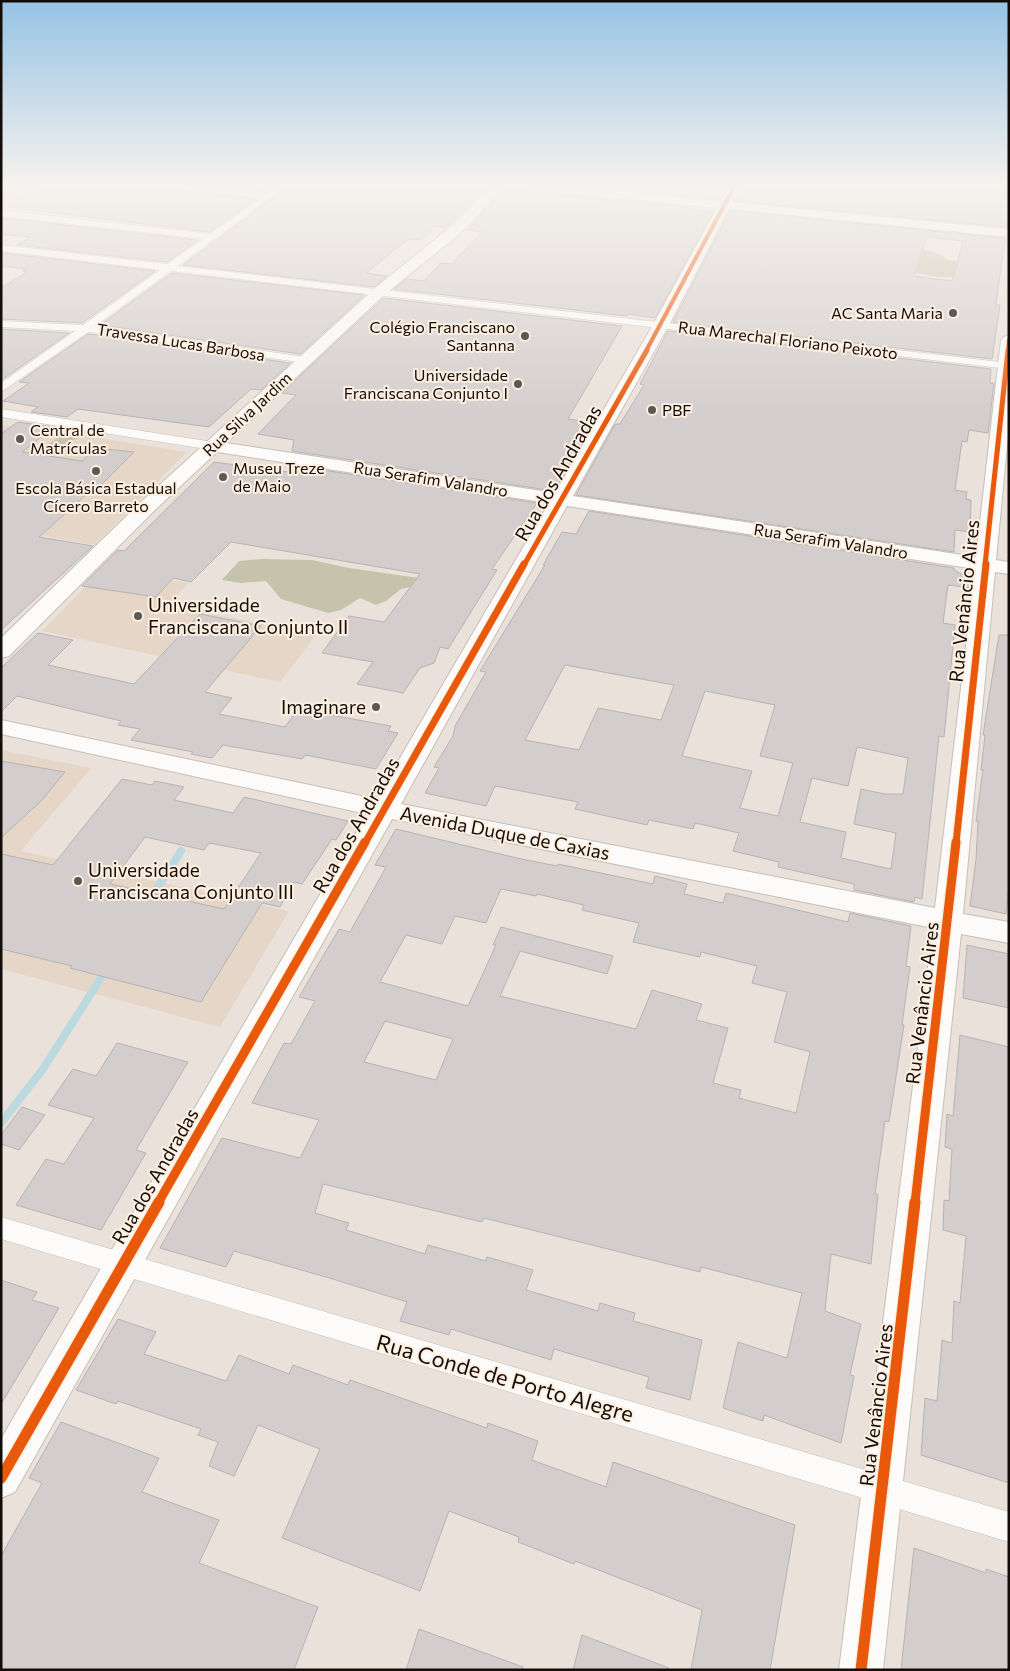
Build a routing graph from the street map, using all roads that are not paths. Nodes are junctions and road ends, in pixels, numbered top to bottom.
1 (126, 263) edge
2 (175, 263) edge
3 (415, 263) edge
4 (694, 263) edge
5 (168, 268) junction
6 (379, 292) junction
7 (1, 324) edge
8 (661, 325) junction
9 (86, 328) junction
10 (1009, 340) edge
11 (305, 360) junction
12 (1007, 366) edge
13 (1, 389) edge
14 (1, 413) edge
15 (213, 446) junction
16 (561, 500) junction
17 (985, 565) junction
18 (1009, 568) edge
19 (1, 651) edge
20 (1, 728) edge
21 (384, 809) junction
22 (948, 921) junction
23 (1009, 933) edge
24 (1, 1228) edge
25 (123, 1264) junction
26 (1, 1478) edge
27 (882, 1490) junction
28 (1009, 1527) edge
29 (861, 1670) edge

1 - 5 street, Rua Marechal Floriano Peixoto
2 - 5 street
3 - 6 street, Rua Silva Jardim
4 - 8 street, Rua dos Andradas
5 - 6 street, Rua Marechal Floriano Peixoto
5 - 9 street
6 - 8 street, Rua Marechal Floriano Peixoto
6 - 11 street, Rua Silva Jardim
7 - 9 street, Travessa Lucas Barbosa
8 - 12 street, Rua Marechal Floriano Peixoto
8 - 16 street, Rua dos Andradas
9 - 11 street, Travessa Lucas Barbosa
9 - 13 street
10 - 12 street, Rua Venâncio Aires
11 - 15 street, Rua Silva Jardim
12 - 17 street, Rua Venâncio Aires
14 - 15 street, Rua Serafim Valandro
15 - 16 street, Rua Serafim Valandro
15 - 19 street, Rua Silva Jardim
16 - 17 street, Rua Serafim Valandro
16 - 21 street, Rua dos Andradas
17 - 18 street, Rua Serafim Valandro
17 - 22 street, Rua Venâncio Aires
20 - 21 street, Avenida Duque de Caxias
21 - 22 street, Avenida Duque de Caxias
21 - 25 street, Rua dos Andradas
22 - 23 street, Avenida Duque de Caxias
22 - 27 street, Rua Venâncio Aires
24 - 25 street, Rua Conde de Porto Alegre
25 - 26 street, Rua dos Andradas
25 - 27 street, Rua Conde de Porto Alegre
27 - 28 street, Rua Conde de Porto Alegre
27 - 29 street, Rua Venâncio Aires

